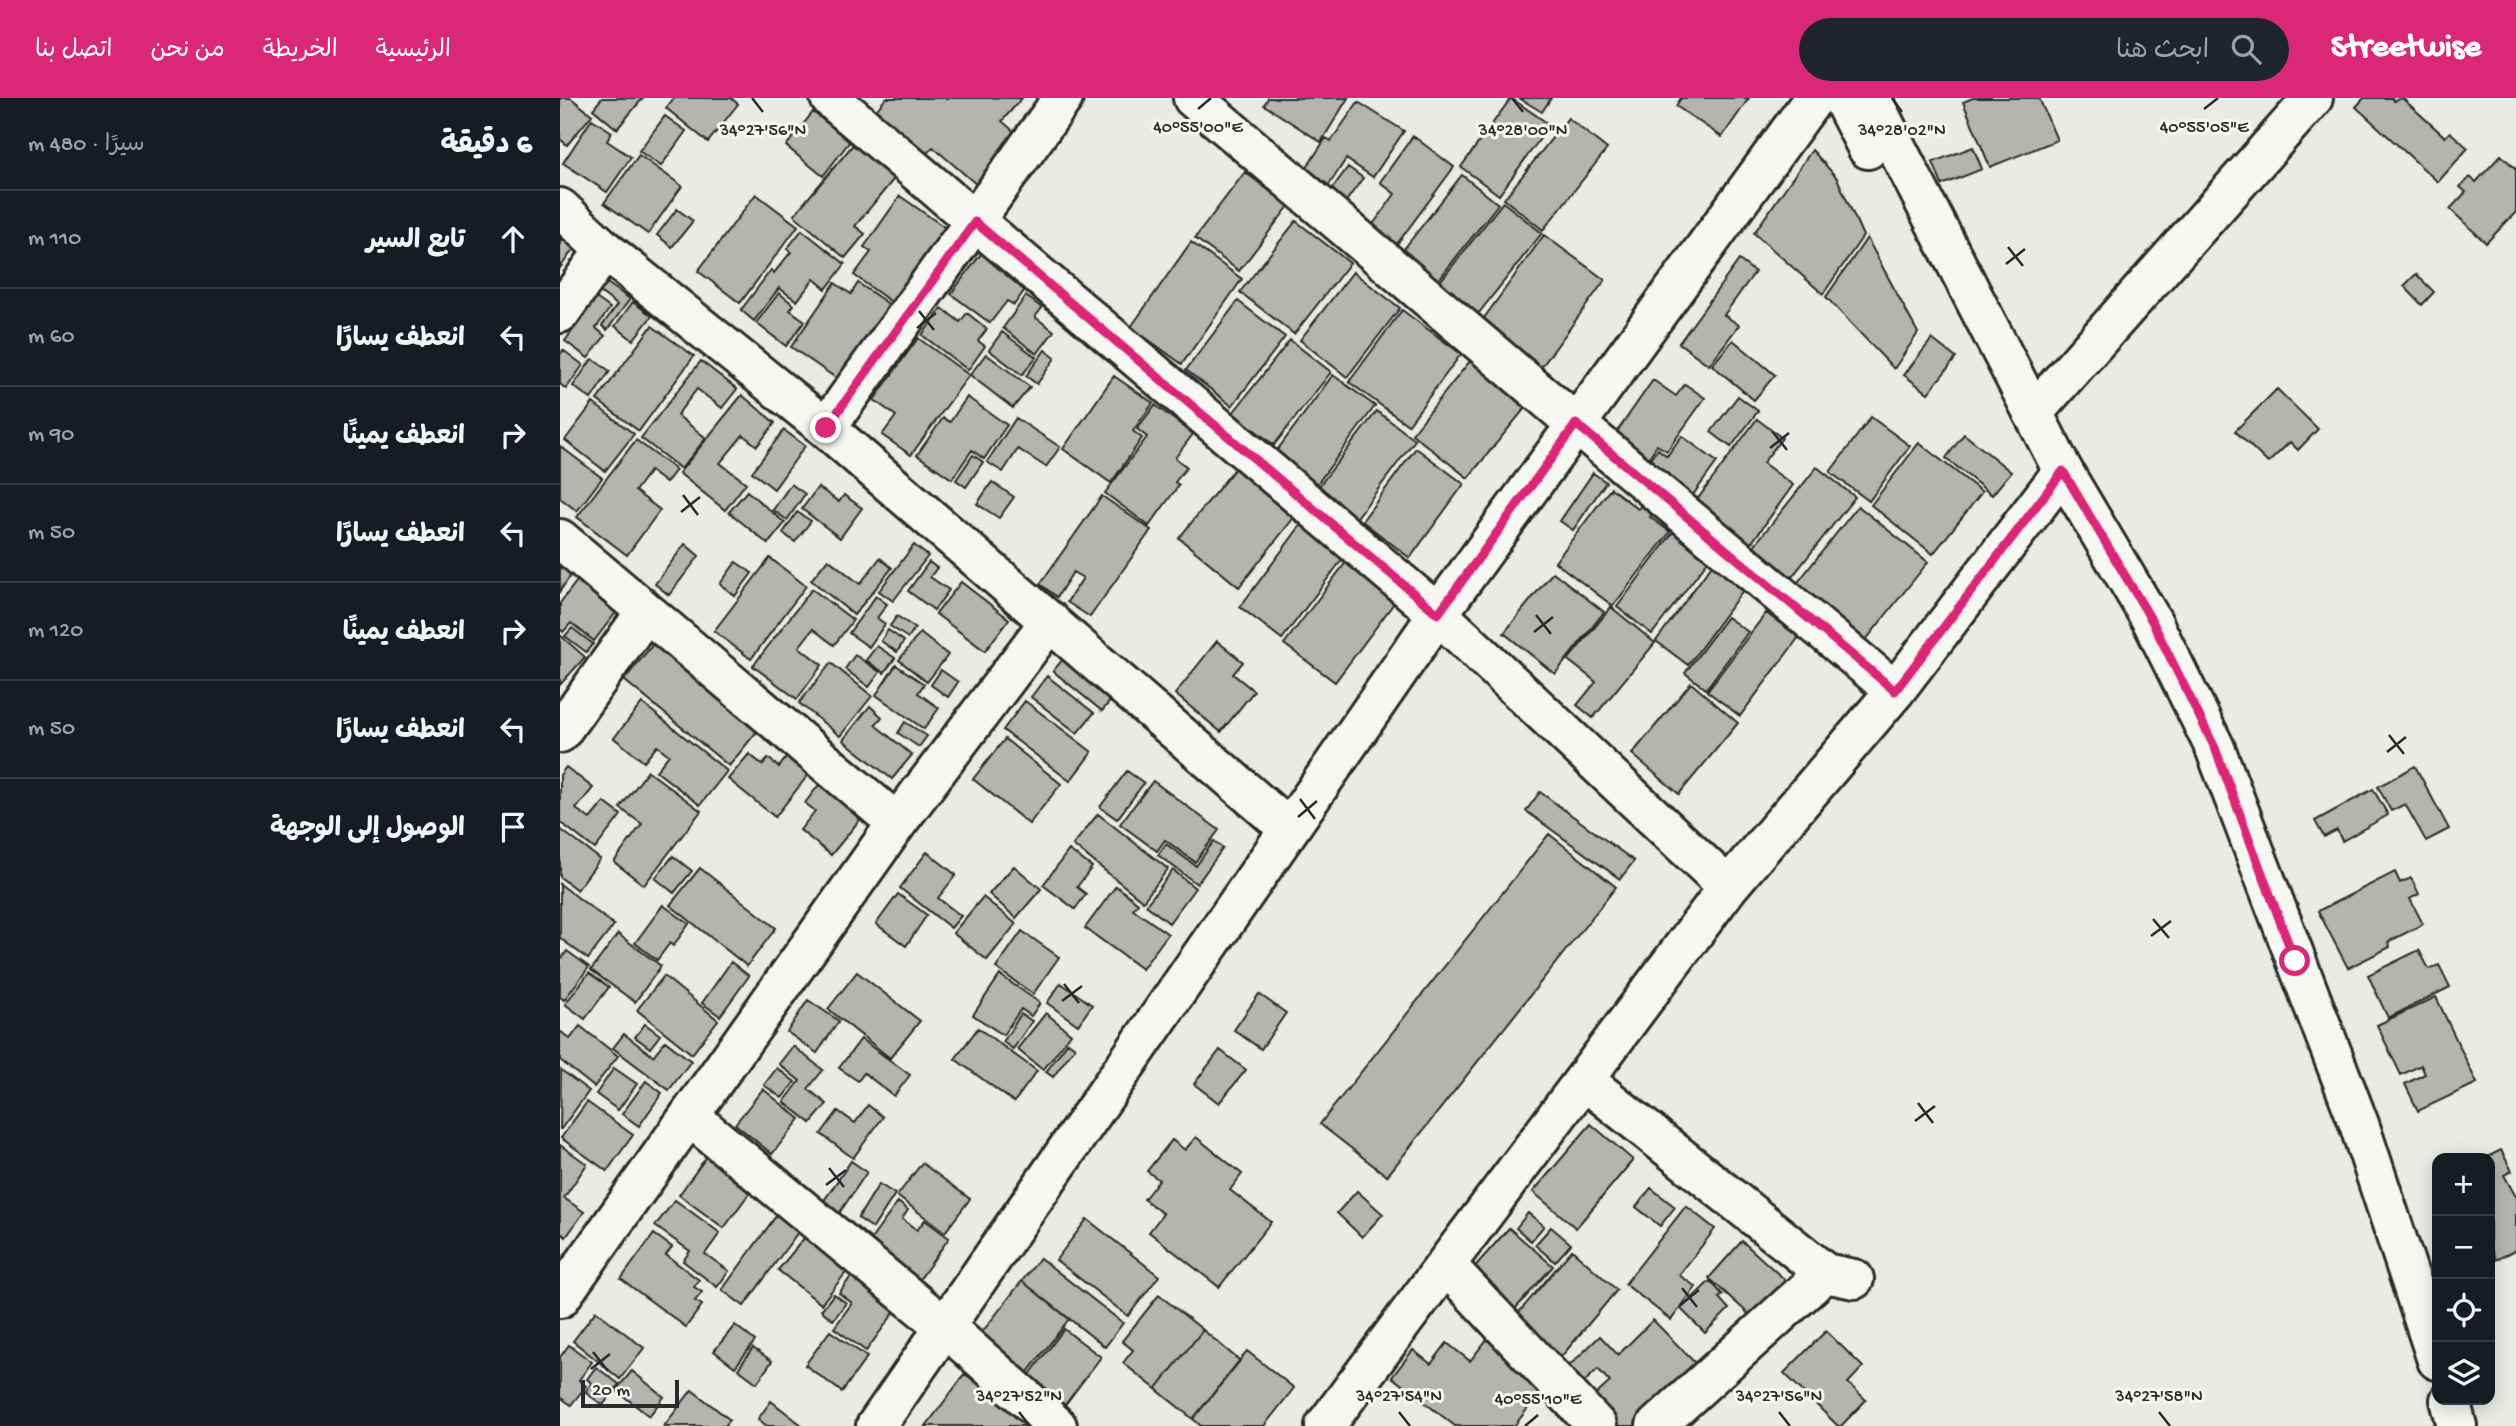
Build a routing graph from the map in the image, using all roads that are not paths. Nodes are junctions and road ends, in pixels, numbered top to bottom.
1 (830, 98) edge
2 (1063, 98) edge
3 (1193, 98) edge
4 (1814, 98) edge
5 (1842, 98) edge
6 (1871, 98) edge
7 (2313, 98) edge
8 (560, 208) edge
9 (975, 222) junction
10 (605, 250) junction
11 (560, 313) edge
12 (2011, 373) junction
13 (2033, 413) junction
14 (1576, 424) junction
15 (826, 428) junction
16 (2063, 471) junction
17 (560, 539) edge
18 (645, 613) junction
19 (1438, 614) junction
20 (1050, 621) junction
21 (1895, 691) junction
22 (560, 733) edge
23 (897, 823) junction
24 (1289, 830) junction
25 (1728, 887) junction
26 (1584, 1080) junction
27 (689, 1116) junction
28 (1446, 1265) junction
29 (560, 1298) edge
30 (945, 1327) junction
31 (2432, 1345) edge
32 (2451, 1405) edge
33 (876, 1426) edge
34 (1057, 1426) edge
35 (1325, 1426) edge
36 (1597, 1426) edge
37 (1656, 1426) edge
38 (2457, 1426) edge

1 - 9 street
2 - 9 street
3 - 14 street
4 - 14 street
5 - 12 street
6 - 12 street
7 - 13 street
8 - 10 street
9 - 15 street
9 - 19 street
10 - 11 street
10 - 15 street
12 - 13 street
13 - 16 street
14 - 19 street
14 - 21 street
15 - 20 street
16 - 21 street
16 - 31 street
17 - 18 street
18 - 22 street
18 - 23 street
19 - 24 street
19 - 25 street
20 - 23 street
20 - 24 street
21 - 25 street
23 - 27 street
24 - 30 street
25 - 26 street
26 - 28 street
26 - 37 street
27 - 29 street
27 - 30 street
28 - 35 street
28 - 36 street
30 - 33 street
30 - 34 street
32 - 38 street

